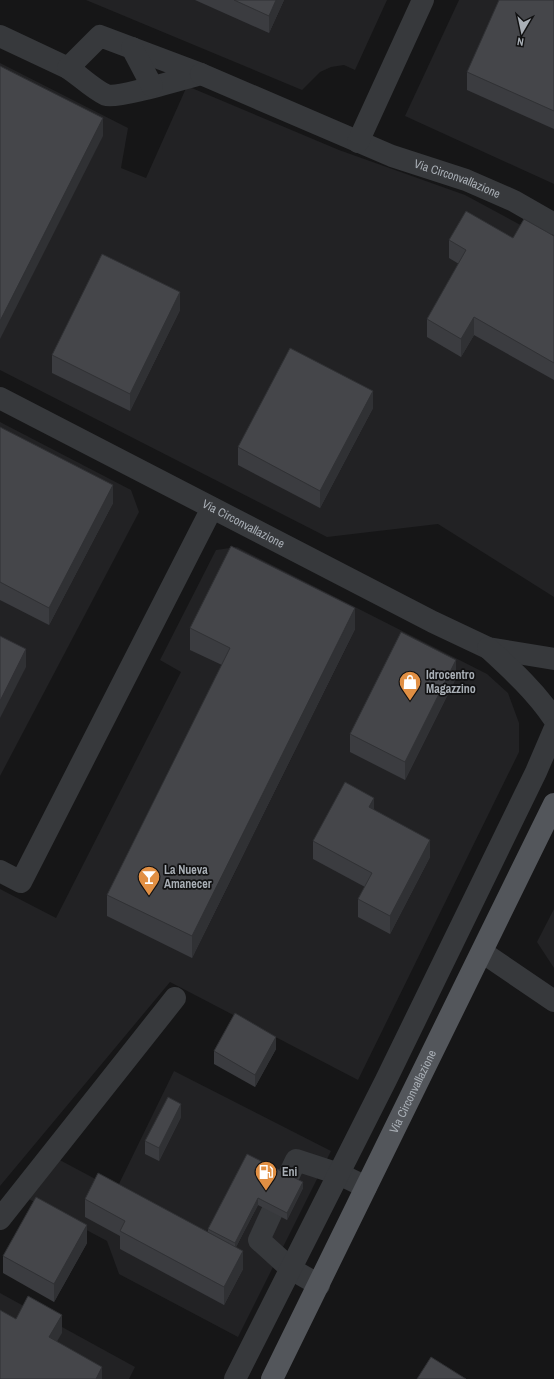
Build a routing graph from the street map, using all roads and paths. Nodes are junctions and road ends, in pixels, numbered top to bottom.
1 (423, 0) edge
2 (0, 36) edge
3 (132, 48) junction
4 (68, 68) junction
5 (201, 74) junction
6 (152, 86) junction
7 (358, 142) junction
8 (554, 224) edge
9 (0, 398) edge
10 (212, 508) junction
11 (488, 648) junction
12 (554, 659) edge
13 (554, 719) edge
14 (554, 730) edge
15 (554, 804) edge
16 (0, 871) edge
17 (482, 952) junction
18 (175, 998) dead end
19 (554, 1001) edge
20 (339, 1174) junction
21 (366, 1187) junction
22 (0, 1219) edge
23 (291, 1269) junction
24 (318, 1285) junction
25 (235, 1379) edge
26 (272, 1379) edge

1 - 7 street
2 - 4 street
3 - 4 street, Via Circonvallazione
3 - 5 street, Via Circonvallazione
3 - 6 street
4 - 6 street
5 - 6 street
5 - 7 street, Via Circonvallazione
7 - 8 street, Via Circonvallazione
9 - 10 street, Via Circonvallazione
10 - 11 street, Via Circonvallazione
10 - 16 street
11 - 12 street, Via Circonvallazione
11 - 13 street, Via Circonvallazione
14 - 20 street
15 - 17 main road, Via Circonvallazione
17 - 19 street
17 - 21 main road, Via Circonvallazione
18 - 22 street
20 - 21 street
20 - 23 street
20 - 23 street
21 - 24 main road, Via Circonvallazione
23 - 24 street
23 - 25 street
24 - 26 main road, Via Circonvallazione

